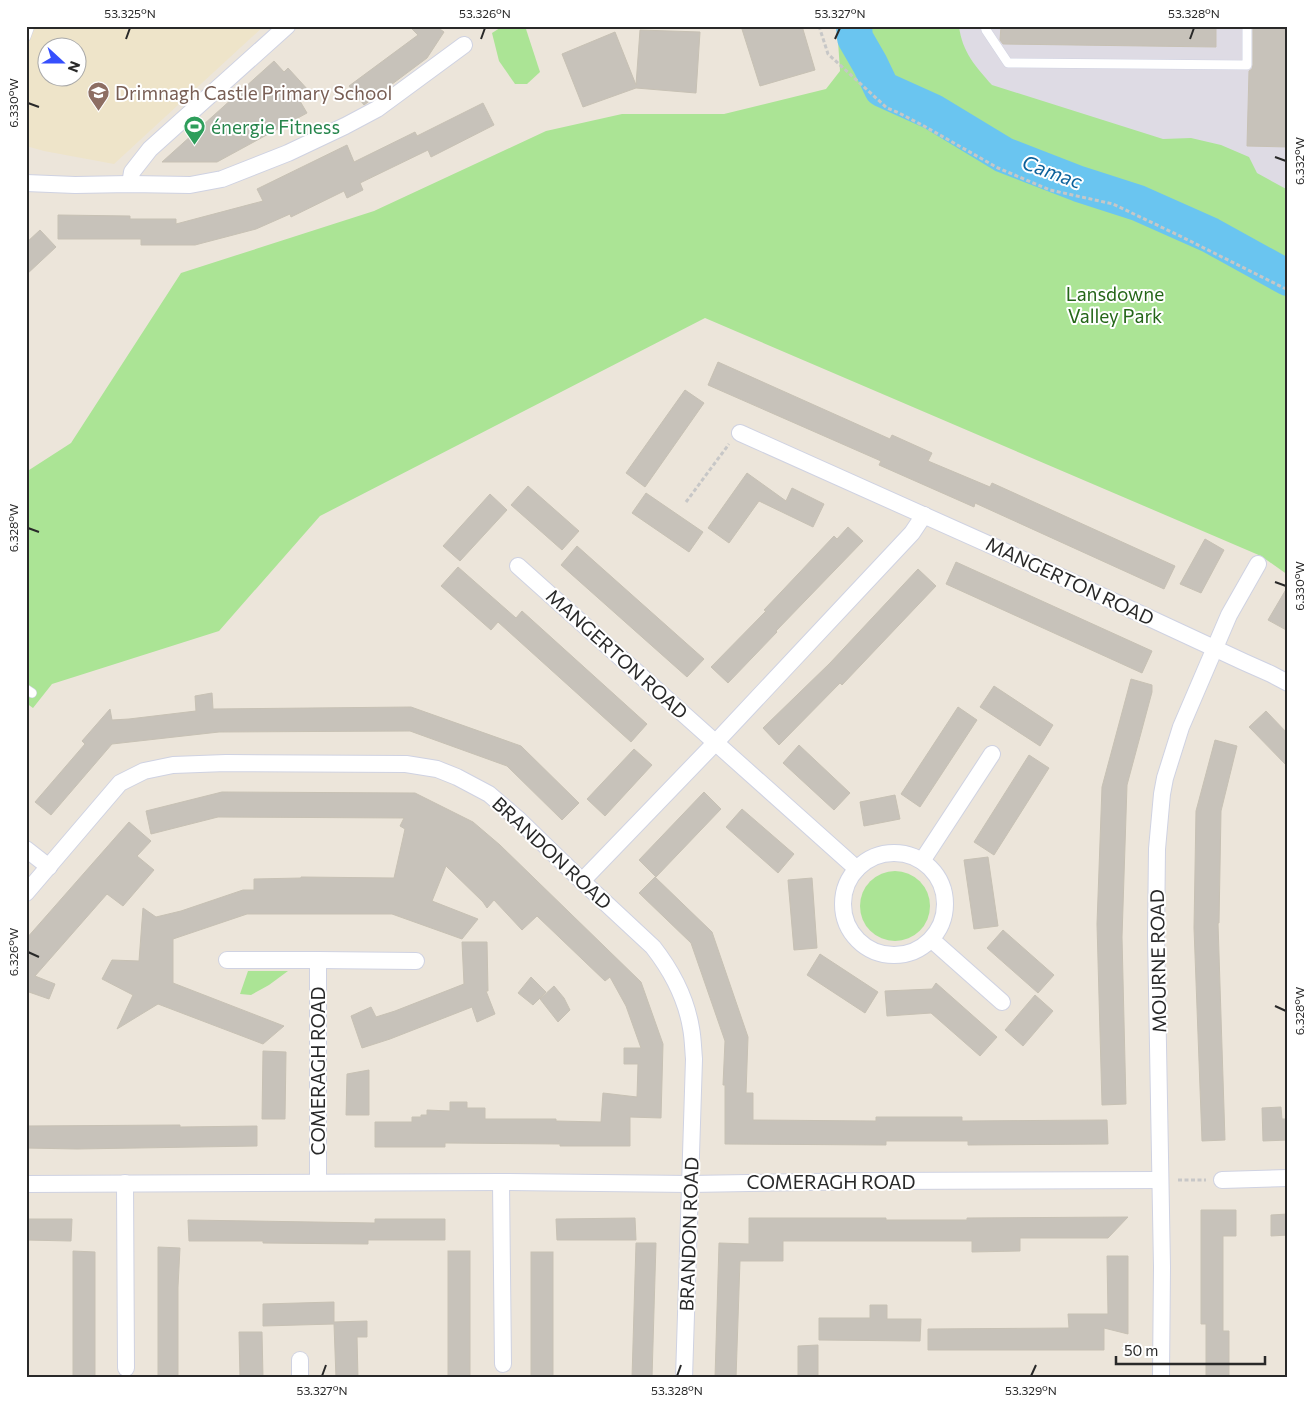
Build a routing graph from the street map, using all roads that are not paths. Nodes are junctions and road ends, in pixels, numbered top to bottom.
1 (30, 26) edge
2 (287, 26) edge
3 (985, 26) edge
4 (1247, 26) edge
5 (26, 37) edge
6 (464, 44) dead end
7 (26, 183) edge
8 (130, 184) junction
9 (740, 433) road end
10 (924, 516) junction
11 (1258, 564) dead end
12 (518, 566) dead end
13 (1215, 648) junction
14 (1288, 683) edge
15 (716, 742) junction
16 (992, 754) dead end
17 (26, 849) edge
18 (922, 861) junction
19 (49, 867) junction
20 (857, 869) junction
21 (582, 881) junction
22 (26, 893) edge
23 (932, 940) junction
24 (227, 960) dead end
25 (318, 960) junction
26 (416, 961) dead end
27 (1002, 1002) dead end
28 (1288, 1178) edge
29 (1160, 1180) junction
30 (1222, 1180) road end
31 (318, 1182) junction
32 (501, 1182) junction
33 (125, 1183) junction
34 (26, 1184) edge
35 (690, 1184) junction
36 (300, 1360) dead end
37 (503, 1364) dead end
38 (126, 1368) dead end
39 (300, 1378) edge
40 (684, 1378) edge
41 (1162, 1378) edge

1 - 5 lane
2 - 8 street
3 - 4 lane
6 - 8 street
7 - 8 street
9 - 10 street, MANGERTON ROAD
10 - 13 street, MANGERTON ROAD
10 - 15 street
11 - 13 street, MOURNE ROAD
12 - 15 street, MANGERTON ROAD
13 - 14 street, MANGERTON ROAD
13 - 29 street, MOURNE ROAD
15 - 20 street, MANGERTON ROAD
15 - 21 street
16 - 18 street
17 - 19 street
18 - 20 street
18 - 23 street
19 - 21 street, BRANDON ROAD
19 - 22 street, BRANDON ROAD
20 - 23 street
21 - 35 street, BRANDON ROAD
23 - 27 street
24 - 25 street, COMERAGH ROAD
25 - 26 street, COMERAGH ROAD
25 - 31 street, COMERAGH ROAD
28 - 30 street
29 - 35 street, COMERAGH ROAD
29 - 41 street, MOURNE ROAD
31 - 32 street, COMERAGH ROAD
31 - 33 street, COMERAGH ROAD
32 - 35 street, COMERAGH ROAD
32 - 37 street
33 - 34 street, COMERAGH ROAD
33 - 38 street
35 - 40 street, BRANDON ROAD
36 - 39 street

